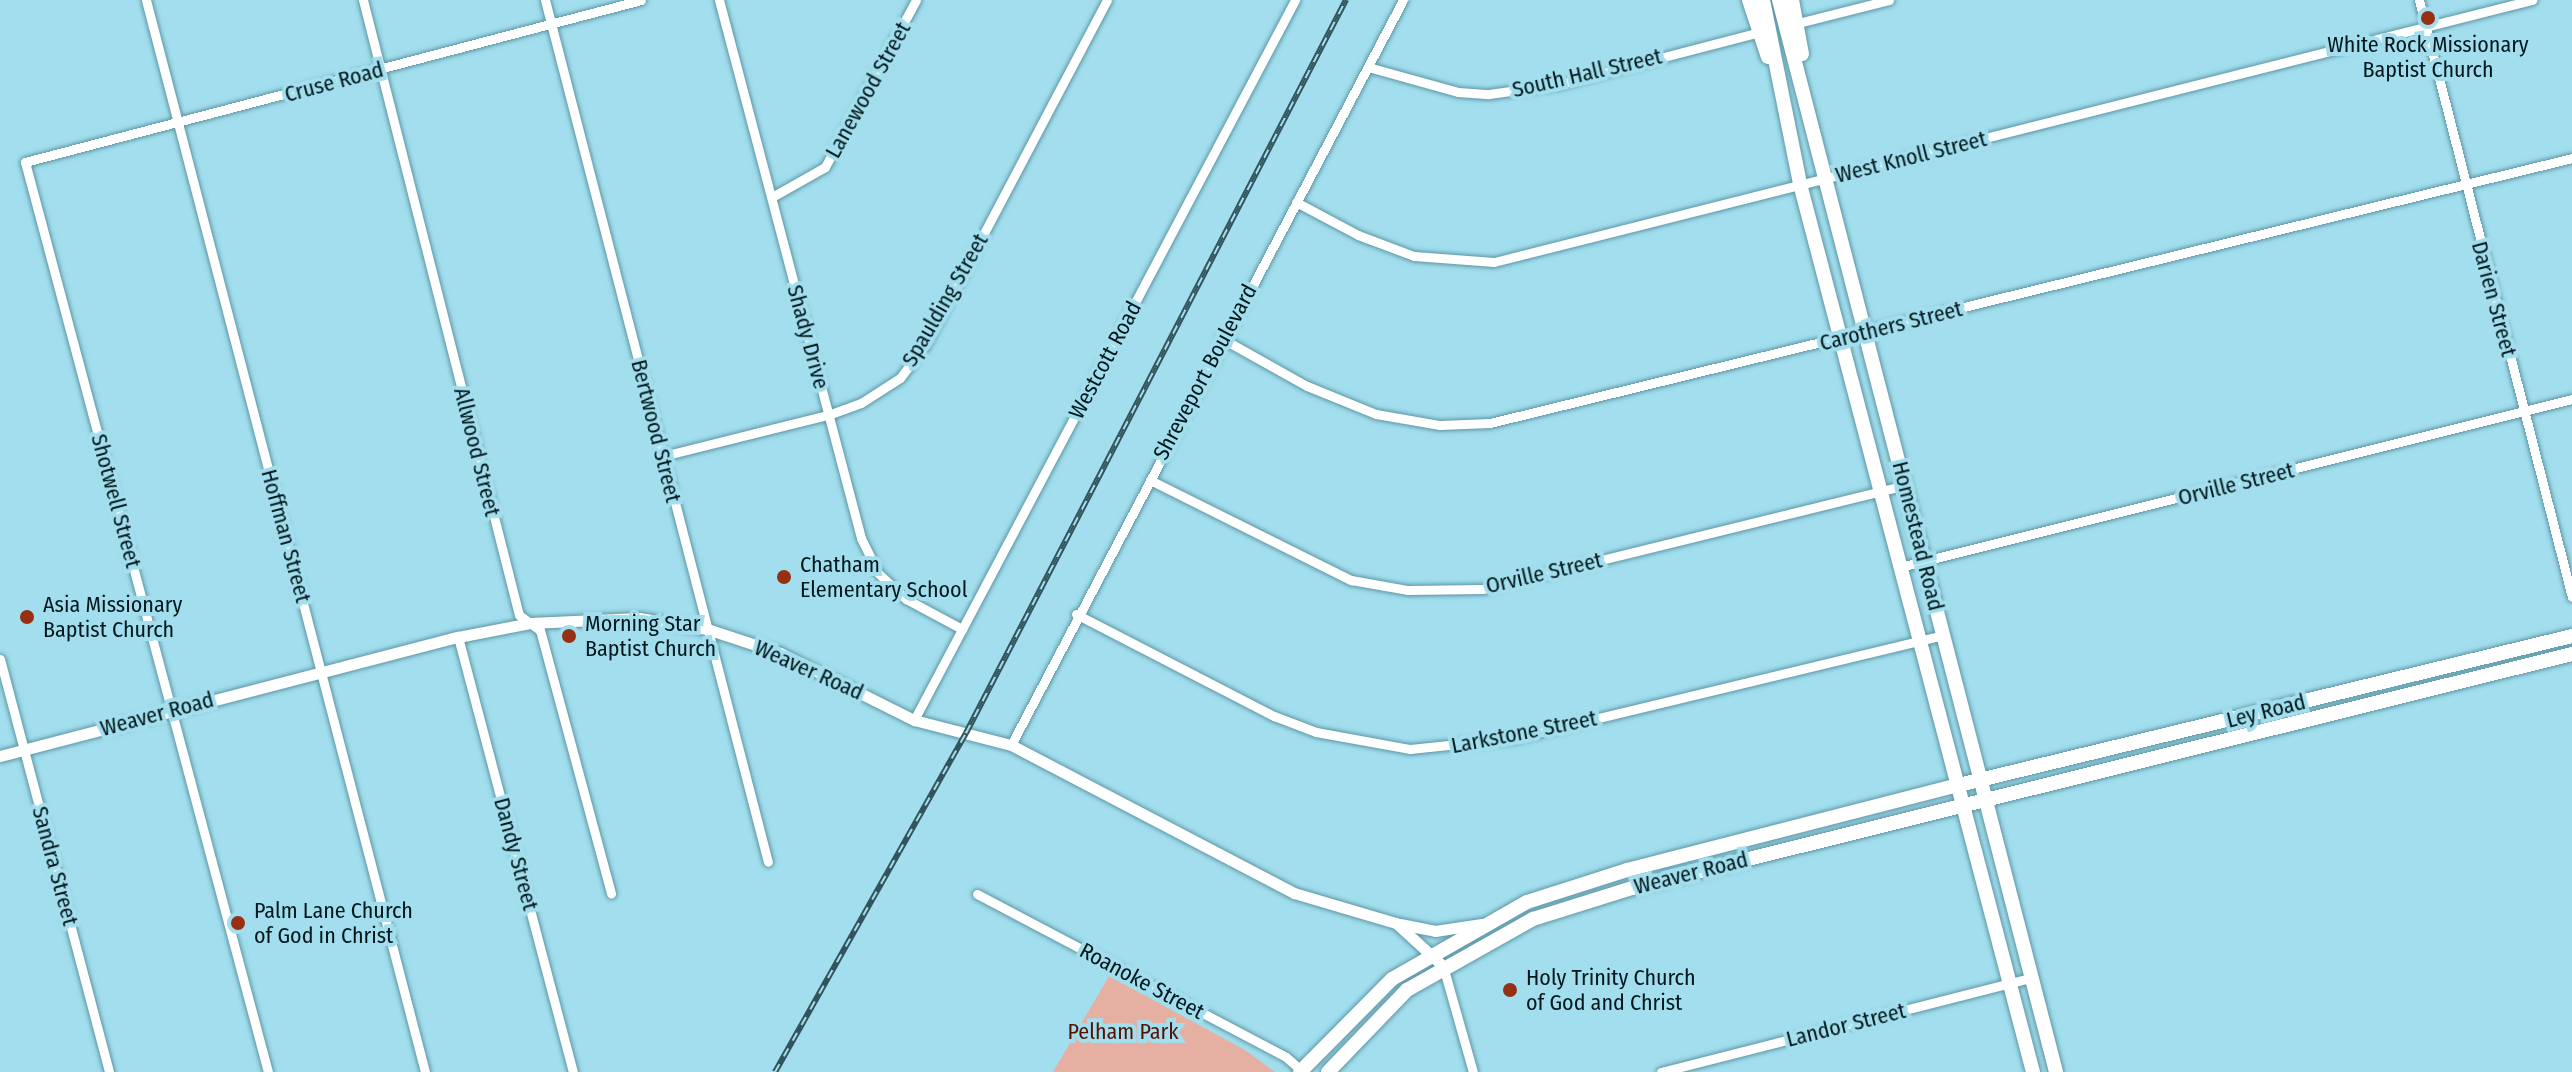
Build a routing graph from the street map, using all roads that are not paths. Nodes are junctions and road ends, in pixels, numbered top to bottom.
1 (146, 0) edge
2 (363, 0) edge
3 (545, 0) edge
4 (641, 0) edge
5 (719, 0) edge
6 (916, 0) edge
7 (1107, 0) edge
8 (1295, 0) edge
9 (1403, 0) edge
10 (1749, 0) edge
11 (1763, 0) edge
12 (1779, 0) edge
13 (1792, 0) edge
14 (1889, 0) edge
15 (2419, 0) edge
16 (2532, 0) edge
17 (1798, 23) junction
18 (552, 25) junction
19 (2425, 27) junction
20 (1759, 32) junction
21 (1368, 67) junction
22 (381, 70) junction
23 (1808, 102) junction
24 (1786, 106) junction
25 (177, 123) junction
26 (2572, 158) edge
27 (25, 162) joint
28 (1827, 178) junction
29 (1800, 184) junction
30 (2464, 185) junction
31 (772, 197) junction
32 (1296, 202) junction
33 (1867, 332) junction
34 (1221, 338) junction
35 (1840, 338) junction
36 (2572, 399) edge
37 (2524, 411) junction
38 (828, 415) junction
39 (663, 456) junction
40 (1150, 480) junction
41 (1905, 485) junction
42 (1878, 489) junction
43 (1924, 562) junction
44 (1900, 567) junction
45 (2572, 597) edge
46 (1076, 614) junction
47 (530, 623) junction
48 (707, 629) junction
49 (962, 629) junction
50 (1943, 635) junction
51 (2572, 636) edge
52 (458, 637) junction
53 (1921, 639) junction
54 (2572, 654) edge
55 (0, 659) edge
56 (322, 671) junction
57 (2431, 671) junction
58 (2435, 688) junction
59 (2318, 698) junction
60 (172, 710) junction
61 (2322, 717) junction
62 (914, 720) junction
63 (2199, 727) junction
64 (1011, 745) junction
65 (2201, 746) junction
66 (24, 749) junction
67 (0, 756) edge
68 (1980, 780) junction
69 (1959, 785) junction
70 (1986, 800) junction
71 (1965, 805) junction
72 (1673, 858) junction
73 (768, 862) dead end
74 (1676, 877) junction
75 (611, 894) dead end
76 (977, 894) dead end
77 (1396, 923) junction
78 (1481, 924) junction
79 (1432, 954) junction
80 (1443, 966) junction
81 (2031, 978) junction
82 (2011, 983) junction
83 (1301, 1071) edge
84 (109, 1072) edge
85 (268, 1072) edge
86 (425, 1072) edge
87 (573, 1072) edge
88 (1328, 1072) edge
89 (1473, 1072) edge
90 (1661, 1072) edge
91 (2033, 1072) edge
92 (2056, 1072) edge

1 - 25 street, Hoffman Street
2 - 22 street, Allwood Street
3 - 18 street, Bertwood Street
4 - 18 street, Cruse Road
5 - 31 street, Shady Drive
6 - 31 street, Lanewood Street
7 - 38 street, Spaulding Street
8 - 49 street, Westcott Road
9 - 21 street, Shreveport Boulevard
10 - 20 main road
11 - 24 main road, Homestead Road
12 - 23 main road, Homestead Road
13 - 17 main road
14 - 17 street
15 - 19 street, Darien Street
16 - 19 street, West Knoll Street
17 - 23 main road
18 - 22 street, Cruse Road
18 - 39 street, Bertwood Street
19 - 28 street, West Knoll Street
19 - 30 street, Darien Street
20 - 21 street, South Hall Street
20 - 24 main road
21 - 32 street, Shreveport Boulevard
22 - 25 street, Cruse Road
22 - 47 street, Allwood Street
23 - 28 main road, Homestead Road
24 - 29 main road, Homestead Road
25 - 27 street, Cruse Road
25 - 56 street, Hoffman Street
26 - 30 street, Carothers Street
27 - 60 street, Shotwell Street
28 - 29 street, West Knoll Street
28 - 33 main road, Homestead Road
29 - 32 street, West Knoll Street
29 - 35 main road, Homestead Road
30 - 33 street, Carothers Street
30 - 37 street, Darien Street
31 - 38 street, Shady Drive
32 - 34 street, Shreveport Boulevard
33 - 35 street, Carothers Street
33 - 41 main road, Homestead Road
34 - 35 street, Carothers Street
34 - 40 street, Shreveport Boulevard
35 - 42 main road, Homestead Road
36 - 37 street, Orville Street
37 - 43 street, Orville Street
37 - 45 street, Darien Street
38 - 39 street, Spaulding Street
38 - 49 street, Shady Drive
39 - 48 street, Bertwood Street
40 - 42 street, Orville Street
40 - 46 street, Shreveport Boulevard
41 - 42 street, Orville Street
41 - 43 main road, Homestead Road
42 - 44 main road, Homestead Road
43 - 44 street, Orville Street
43 - 50 main road, Homestead Road
44 - 53 main road, Homestead Road
46 - 53 street, Larkstone Street
46 - 64 street, Shreveport Boulevard
47 - 48 street, Weaver Road
47 - 52 street, Weaver Road
47 - 75 street, Allwood Street
48 - 62 street, Weaver Road
48 - 73 street, Bertwood Street
49 - 62 street, Westcott Road
50 - 53 street, Larkstone Street
50 - 68 main road, Homestead Road
51 - 57 main road, Ley Road
52 - 56 street, Weaver Road
52 - 87 street, Dandy Street
53 - 69 main road, Homestead Road
54 - 58 main road, Ley Road
55 - 66 street, Sandra Street
56 - 60 street, Weaver Road
56 - 86 street, Hoffman Street
57 - 58 main road
57 - 59 main road, Ley Road
58 - 61 main road, Ley Road
59 - 61 main road
59 - 63 main road, Ley Road
60 - 66 street, Weaver Road
60 - 85 street, Shotwell Street
61 - 65 main road, Ley Road
62 - 64 street, Weaver Road
63 - 65 main road
63 - 68 main road, Ley Road
64 - 77 street, Weaver Road
65 - 70 main road, Ley Road
66 - 67 street, Weaver Road
66 - 84 street, Sandra Street
68 - 69 main road, Ley Road
68 - 70 main road, Homestead Road
69 - 71 main road, Homestead Road
69 - 72 main road, Weaver Road
70 - 71 main road, Ley Road
70 - 81 main road, Homestead Road
71 - 74 main road, Weaver Road
71 - 82 main road, Homestead Road
72 - 74 main road
72 - 78 main road, Weaver Road
74 - 80 main road, Weaver Road
76 - 83 street, Roanoke Street
77 - 78 street
77 - 79 street, Weaver Road
78 - 79 main road, Weaver Road
79 - 80 street, Weaver Road
79 - 83 main road
80 - 88 main road
80 - 89 street
81 - 82 street, Landor Street
81 - 92 main road, Homestead Road
82 - 90 street, Landor Street
82 - 91 main road, Homestead Road

